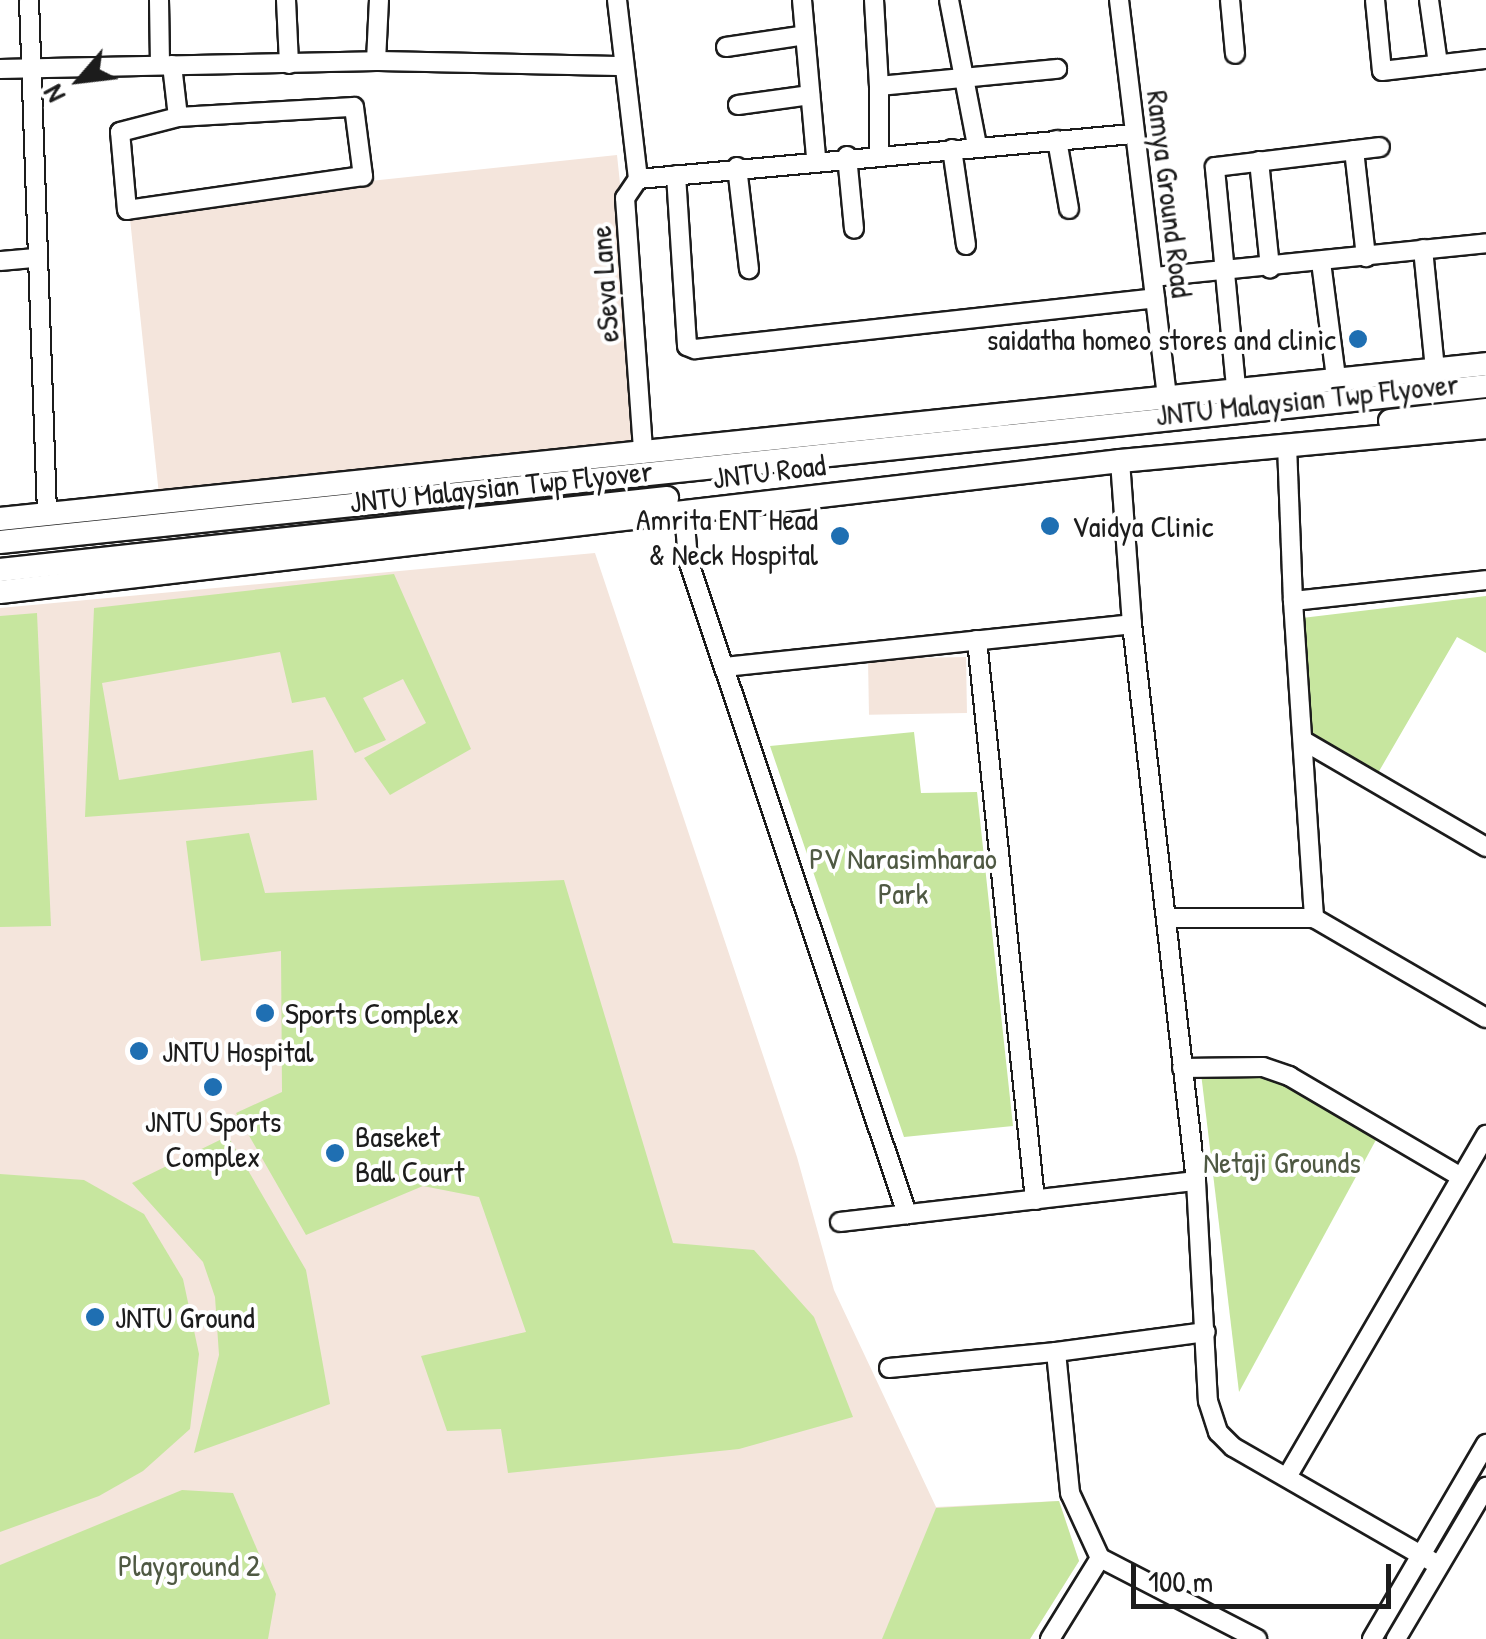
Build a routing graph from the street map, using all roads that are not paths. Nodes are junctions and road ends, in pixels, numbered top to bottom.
1 (29, 0) edge
2 (160, 0) edge
3 (286, 0) edge
4 (378, 0) edge
5 (618, 0) edge
6 (802, 0) edge
7 (874, 0) edge
8 (949, 0) edge
9 (1119, 0) edge
10 (1230, 0) edge
11 (1375, 0) edge
12 (1430, 0) edge
13 (805, 36) junction
14 (726, 47) dead end
15 (1235, 54) dead end
16 (1486, 59) edge
17 (376, 61) junction
18 (289, 64) junction
19 (1438, 64) junction
20 (166, 65) junction
21 (620, 66) junction
22 (32, 68) junction
23 (1057, 69) dead end
24 (0, 70) edge
25 (966, 82) junction
26 (880, 86) junction
27 (810, 95) junction
28 (738, 106) dead end
29 (178, 116) junction
30 (1134, 134) junction
31 (1057, 140) junction
32 (977, 146) junction
33 (1380, 147) dead end
34 (952, 149) junction
35 (1354, 150) junction
36 (879, 153) junction
37 (848, 156) junction
38 (816, 158) junction
39 (1259, 161) junction
40 (737, 167) junction
41 (676, 175) junction
42 (638, 179) junction
43 (1069, 209) dead end
44 (854, 228) dead end
45 (1486, 243) edge
46 (966, 245) dead end
47 (1423, 249) junction
48 (1366, 256) junction
49 (38, 258) junction
50 (0, 261) edge
51 (1321, 262) junction
52 (1270, 268) junction
53 (749, 269) dead end
54 (1220, 273) junction
55 (1154, 277) junction
56 (1155, 298) junction
57 (1486, 364) edge
58 (1435, 370) junction
59 (1336, 378) junction
60 (1486, 386) edge
61 (1236, 387) junction
62 (1167, 395) junction
63 (1486, 410) edge
64 (1486, 427) edge
65 (1287, 445) junction
66 (643, 450) junction
67 (1120, 461) junction
68 (684, 512) junction
69 (47, 514) junction
70 (0, 518) edge
71 (0, 542) edge
72 (0, 570) edge
73 (1486, 580) edge
74 (0, 592) edge
75 (1293, 602) junction
76 (1132, 624) junction
77 (978, 640) junction
78 (724, 667) junction
79 (1304, 741) junction
80 (1484, 841) edge
81 (1169, 918) junction
82 (1314, 918) junction
83 (1486, 1018) edge
84 (1182, 1068) junction
85 (1486, 1136) edge
86 (1461, 1177) junction
87 (1196, 1181) junction
88 (1035, 1200) junction
89 (907, 1214) junction
90 (840, 1222) dead end
91 (1206, 1332) junction
92 (1056, 1352) junction
93 (890, 1368) dead end
94 (1486, 1444) edge
95 (1287, 1477) junction
96 (1486, 1487) edge
97 (1100, 1558) junction
98 (1430, 1560) junction
99 (1050, 1639) edge
100 (1257, 1639) edge
101 (1372, 1639) edge
102 (1396, 1639) edge

1 - 22 street
2 - 20 street
3 - 18 street
4 - 17 street
5 - 21 street, eSeva Lane
6 - 13 street
7 - 26 street
8 - 25 street
9 - 30 street, Ramya Ground Road
10 - 15 street
11 - 19 street
12 - 19 street
13 - 14 street
13 - 27 street
16 - 19 street
17 - 18 street
17 - 21 street
18 - 20 street
20 - 22 street
20 - 29 street
21 - 42 street, eSeva Lane
22 - 24 street
22 - 49 street
23 - 25 street
25 - 26 street
25 - 32 street
26 - 36 street
27 - 28 street
27 - 38 street
29 - 29 street
30 - 31 street
30 - 55 street, Ramya Ground Road
31 - 32 street
31 - 43 street
32 - 34 street
33 - 35 street
34 - 36 street
34 - 46 street
35 - 39 street
35 - 48 street
36 - 37 street
37 - 38 street
37 - 44 street
38 - 40 street
39 - 52 street
39 - 54 street
40 - 41 street
40 - 53 street
41 - 42 street
41 - 56 street
42 - 66 street, eSeva Lane
45 - 47 street
47 - 48 street
47 - 58 street
48 - 51 street
49 - 50 street
49 - 69 street
51 - 52 street
51 - 59 street
52 - 54 street
54 - 55 street
54 - 61 street
55 - 56 street, Ramya Ground Road
56 - 62 street, Ramya Ground Road
57 - 58 main road, JNTU Road
58 - 59 main road, JNTU Road
59 - 61 main road, JNTU Road
60 - 71 main road, JNTU Malaysian Twp Flyover
61 - 62 main road, JNTU Road
62 - 66 main road, JNTU Road
63 - 72 main road, JNTU Malaysian Twp Flyover
64 - 65 main road, JNTU Road
65 - 67 main road, JNTU Road
65 - 75 street
66 - 69 main road, JNTU Road
67 - 68 main road, JNTU Road
67 - 76 street
68 - 74 main road, JNTU Road
68 - 78 street
69 - 70 main road, JNTU Road
73 - 75 street
75 - 79 street
76 - 77 street
76 - 81 street
77 - 78 street
77 - 88 street
78 - 89 street
79 - 80 street
79 - 82 street
81 - 82 street
81 - 84 street
82 - 83 street
84 - 86 street
84 - 87 street
85 - 86 street
86 - 95 street
87 - 88 street
87 - 91 street
88 - 89 street
89 - 90 street
91 - 92 street
91 - 95 street
92 - 93 street
92 - 97 street
94 - 98 street
95 - 98 street
96 - 98 street
97 - 99 street
97 - 100 street
98 - 101 street
98 - 102 street

